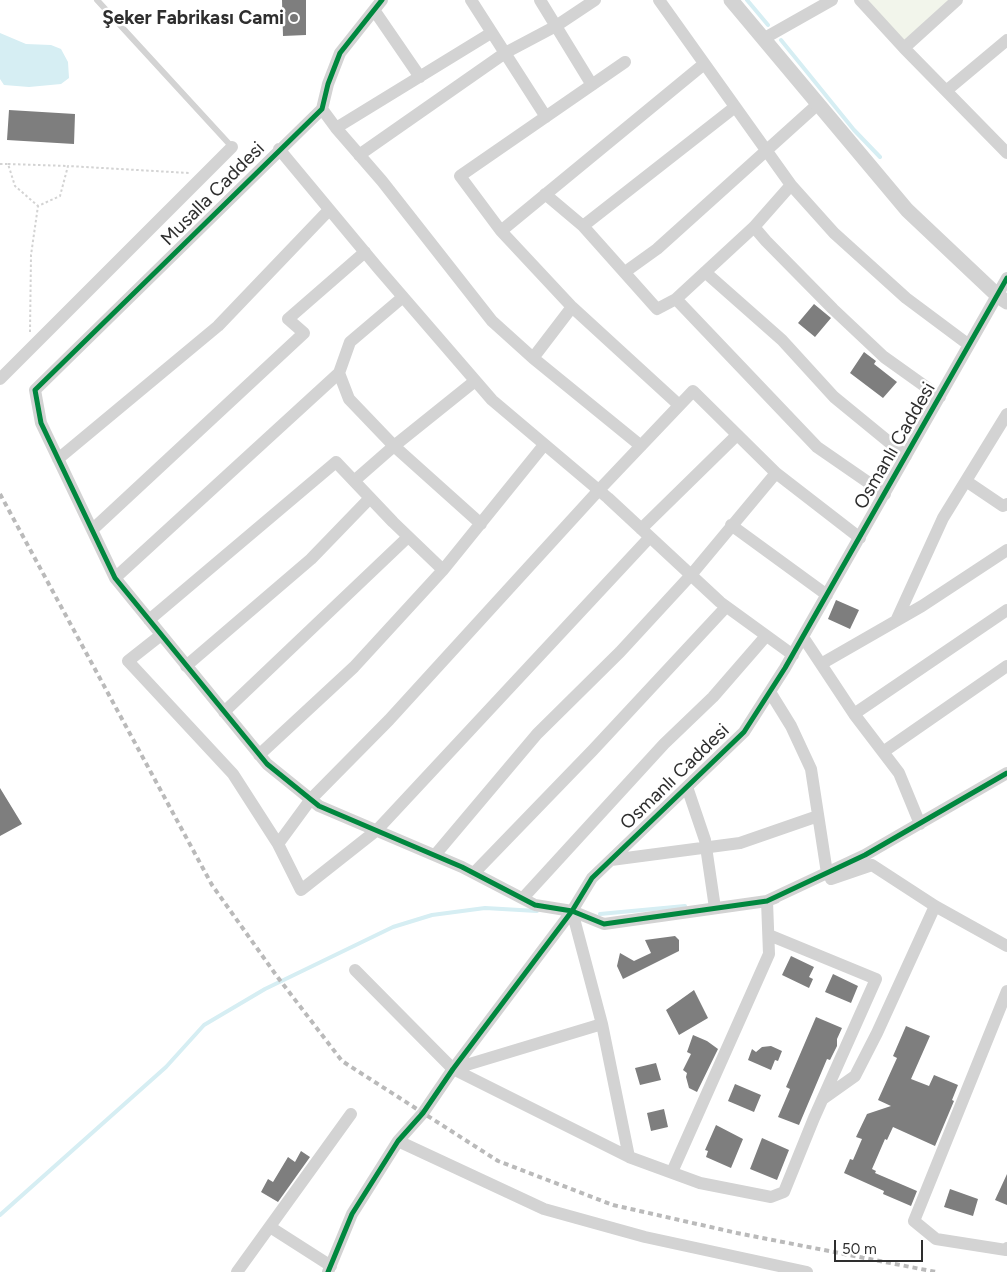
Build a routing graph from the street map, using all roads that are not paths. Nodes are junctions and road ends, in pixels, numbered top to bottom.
1 (97, 0) edge
2 (471, 0) edge
3 (540, 0) edge
4 (595, 0) edge
5 (659, 0) edge
6 (730, 0) edge
7 (832, 0) edge
8 (860, 0) edge
9 (957, 0) edge
10 (378, 5) edge
11 (556, 26) junction
12 (492, 33) junction
13 (763, 39) junction
14 (1007, 40) edge
15 (904, 48) junction
16 (505, 54) junction
17 (625, 62) dead end
18 (704, 64) junction
19 (420, 77) junction
20 (592, 85) junction
21 (946, 91) junction
22 (818, 104) junction
23 (735, 107) junction
24 (322, 109) junction
25 (546, 117) junction
26 (336, 128) junction
27 (232, 147) joint
28 (279, 150) junction
29 (765, 150) junction
30 (1007, 153) edge
31 (359, 155) junction
32 (791, 185) junction
33 (545, 194) junction
34 (329, 210) junction
35 (583, 226) junction
36 (754, 227) junction
37 (501, 231) junction
38 (365, 252) junction
39 (625, 272) junction
40 (705, 272) junction
41 (1007, 278) edge
42 (403, 297) junction
43 (676, 299) junction
44 (1002, 299) edge
45 (572, 307) junction
46 (969, 345) junction
47 (533, 358) junction
48 (340, 373) junction
49 (0, 379) edge
50 (475, 381) junction
51 (940, 397) junction
52 (680, 405) junction
53 (1007, 414) edge
54 (737, 434) junction
55 (544, 445) junction
56 (394, 446) junction
57 (641, 446) junction
58 (906, 456) junction
59 (58, 459) junction
60 (776, 473) junction
61 (354, 481) junction
62 (966, 481) junction
63 (598, 490) junction
64 (885, 494) junction
65 (370, 498) junction
66 (1007, 504) edge
67 (481, 524) junction
68 (731, 525) junction
69 (92, 530) junction
70 (645, 533) junction
71 (408, 537) junction
72 (860, 538) junction
73 (1007, 550) edge
74 (444, 570) junction
75 (691, 576) junction
76 (116, 578) junction
77 (827, 595) junction
78 (726, 607) junction
79 (1007, 610) edge
80 (149, 620) junction
81 (896, 621) junction
82 (161, 635) junction
83 (766, 636) junction
84 (803, 637) junction
85 (793, 655) junction
86 (821, 664) junction
87 (186, 666) junction
88 (1007, 666) edge
89 (770, 692) junction
90 (224, 712) junction
91 (854, 714) junction
92 (883, 752) junction
93 (259, 755) junction
94 (1007, 773) edge
95 (687, 787) junction
96 (311, 799) junction
97 (818, 816) junction
98 (920, 824) junction
99 (377, 830) junction
100 (278, 844) junction
101 (706, 848) junction
102 (434, 855) junction
103 (611, 860) junction
104 (474, 873) junction
105 (827, 873) junction
106 (523, 898) junction
107 (767, 901) junction
108 (935, 906) junction
109 (715, 908) junction
110 (572, 911) junction
111 (770, 935) junction
112 (1007, 946) edge
113 (356, 970) dead end
114 (1007, 991) edge
115 (602, 1024) junction
116 (453, 1069) junction
117 (823, 1099) junction
118 (352, 1114) dead end
119 (398, 1141) junction
120 (629, 1157) junction
121 (672, 1172) junction
122 (270, 1227) junction
123 (1007, 1248) edge
124 (329, 1269) edge
125 (238, 1272) edge
126 (807, 1272) edge

1 - 27 lane
2 - 12 street
3 - 11 street
4 - 11 street
5 - 18 street
6 - 13 street
7 - 13 street
8 - 15 street
9 - 15 street
10 - 19 street
10 - 24 street
11 - 16 street
11 - 20 street
12 - 16 street
12 - 19 street
13 - 22 street
14 - 21 street
15 - 21 street
16 - 25 street
16 - 31 street
17 - 20 street
18 - 23 street
18 - 33 street
19 - 26 street
20 - 25 street
21 - 30 street
22 - 29 street
22 - 44 street
23 - 29 street
23 - 35 street
24 - 26 street
24 - 28 street, Musalla Caddesi
25 - 37 street
26 - 31 street
27 - 49 street
28 - 34 street
28 - 59 street, Musalla Caddesi
29 - 32 street
29 - 39 street
31 - 47 street
32 - 36 street
32 - 46 street
33 - 35 street
33 - 37 street
34 - 38 street
34 - 59 street
35 - 39 street
36 - 40 street
36 - 51 street
37 - 45 street
38 - 42 street
38 - 69 street
39 - 43 street
40 - 43 street
40 - 58 street
41 - 44 street, Osmanlı Caddesi
42 - 48 street
42 - 50 street
43 - 64 street
44 - 46 street, Osmanlı Caddesi
45 - 47 street
45 - 52 street
46 - 51 street, Osmanlı Caddesi
47 - 57 street
48 - 56 street
48 - 76 street
50 - 55 street
50 - 56 street
51 - 58 street, Osmanlı Caddesi
52 - 54 street
52 - 57 street
53 - 62 street
54 - 60 street
54 - 70 street
55 - 63 street
55 - 67 street
56 - 61 street
56 - 67 street
57 - 63 street
58 - 64 street, Osmanlı Caddesi
59 - 69 street
60 - 68 street
60 - 72 street
61 - 65 street
61 - 80 street
62 - 66 street
62 - 81 street
63 - 70 street
63 - 96 street
64 - 72 street, Osmanlı Caddesi
65 - 71 street
65 - 87 street
67 - 74 street
68 - 75 street
68 - 77 street
69 - 76 street
70 - 75 street
70 - 99 street
71 - 74 street
71 - 90 street
72 - 77 street, Osmanlı Caddesi
73 - 81 street
74 - 93 street
75 - 78 street
75 - 102 street
76 - 80 street
77 - 84 street, Osmanlı Caddesi
78 - 83 street
78 - 104 street
79 - 91 street
80 - 82 street
81 - 86 street
82 - 87 street
82 - 100 street
83 - 85 street
83 - 106 street
84 - 85 street, Osmanlı Caddesi
84 - 86 street
85 - 89 street, Osmanlı Caddesi
86 - 91 street
87 - 90 street
88 - 92 street
89 - 95 street, Osmanlı Caddesi
89 - 97 street
90 - 93 street
91 - 92 street
92 - 98 street
93 - 96 street
94 - 98 street
95 - 101 street
95 - 103 street, Osmanlı Caddesi
96 - 99 street
96 - 100 street
97 - 101 street
97 - 105 street
98 - 105 street
99 - 100 street
99 - 102 street
101 - 103 street
101 - 109 street
102 - 104 street
103 - 110 street, Osmanlı Caddesi
104 - 106 street
105 - 107 street
106 - 110 street
107 - 108 street
107 - 109 street
107 - 111 street
108 - 112 street
108 - 117 street
109 - 110 street
110 - 115 street
110 - 116 street, Osmanlı Caddesi
111 - 117 street
111 - 121 street
113 - 116 street
114 - 123 street
115 - 116 street
115 - 120 street
116 - 119 street, Osmanlı Caddesi
116 - 120 street
117 - 121 street
118 - 122 street
119 - 124 street, Osmanlı Caddesi
119 - 126 street
120 - 121 street
122 - 124 street
122 - 125 street

